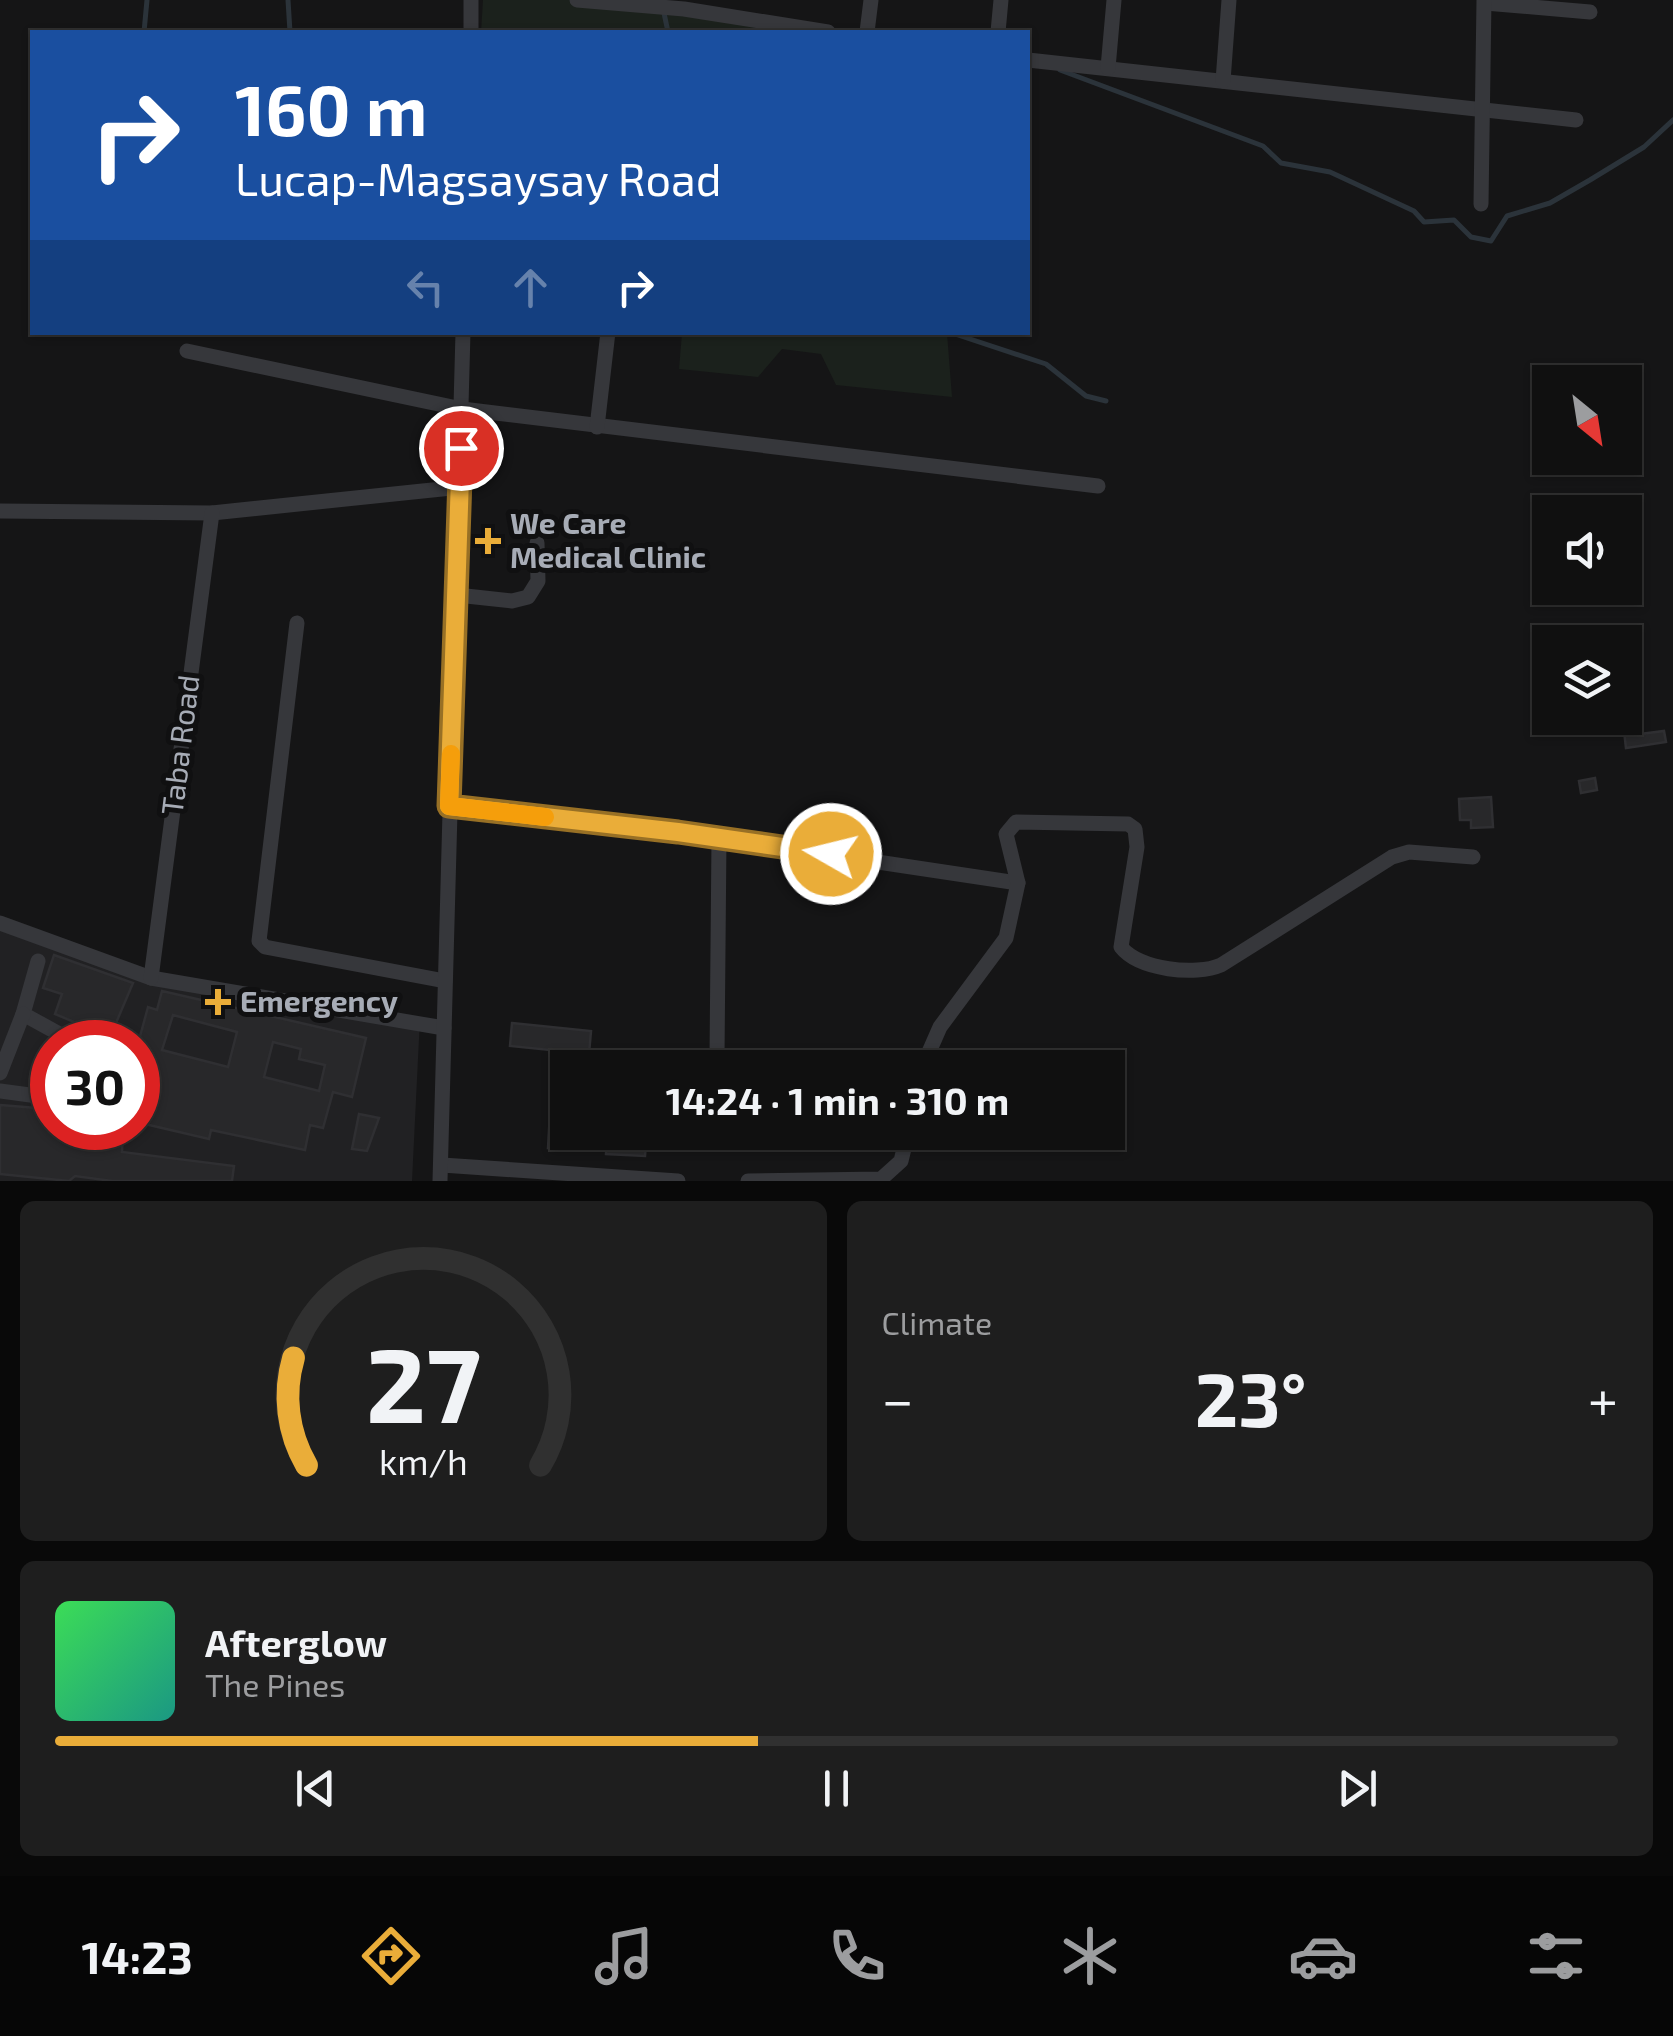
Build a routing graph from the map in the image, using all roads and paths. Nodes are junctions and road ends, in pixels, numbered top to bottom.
1 (472, 0) edge
2 (578, 0) edge
3 (753, 0) edge
4 (872, 0) edge
5 (1002, 0) edge
6 (1114, 0) edge
7 (1229, 0) edge
8 (1484, 2) edge
9 (1590, 12) dead end
10 (750, 20) junction
11 (471, 30) edge
12 (815, 30) edge
13 (867, 30) edge
14 (998, 30) edge
15 (1030, 60) edge
16 (1108, 68) junction
17 (1223, 80) junction
18 (1486, 110) junction
19 (1576, 120) dead end
20 (1482, 204) dead end
21 (463, 335) edge
22 (608, 335) edge
23 (187, 351) dead end
24 (462, 409) junction
25 (597, 427) junction
26 (1098, 486) dead end
27 (461, 488) junction
28 (0, 511) edge
29 (212, 512) junction
30 (537, 542) dead end
31 (457, 595) junction
32 (297, 623) dead end
33 (449, 806) junction
34 (719, 838) junction
35 (1473, 858) dead end
36 (1018, 882) junction
37 (0, 923) edge
38 (38, 961) dead end
39 (151, 978) junction
40 (446, 981) junction
41 (23, 1014) junction
42 (34, 1020) edge
43 (444, 1028) junction
44 (717, 1050) edge
45 (930, 1050) edge
46 (0, 1073) edge
47 (0, 1091) edge
48 (30, 1095) edge
49 (904, 1150) edge
50 (441, 1173) edge
51 (592, 1178) edge
52 (678, 1181) edge
53 (748, 1181) edge

1 - 11 street
2 - 10 street
3 - 10 street
4 - 13 street
5 - 14 street
6 - 16 street
7 - 17 street
8 - 9 street
8 - 18 street
10 - 12 street
15 - 16 street
16 - 17 street
17 - 18 street
18 - 19 street
18 - 20 street
21 - 24 street
22 - 25 street
23 - 24 street
24 - 25 street
24 - 27 street
25 - 26 street
27 - 29 street
27 - 31 street
28 - 29 street
29 - 39 street, Taba Road
30 - 31 street
31 - 33 street
32 - 40 street
33 - 34 street
33 - 40 street
34 - 36 street
34 - 44 street
35 - 36 street
36 - 45 street
37 - 39 street
38 - 41 street
39 - 43 street
40 - 43 street
41 - 42 street
41 - 46 street
43 - 50 street
47 - 48 street
49 - 53 street
50 - 51 street
51 - 52 street

